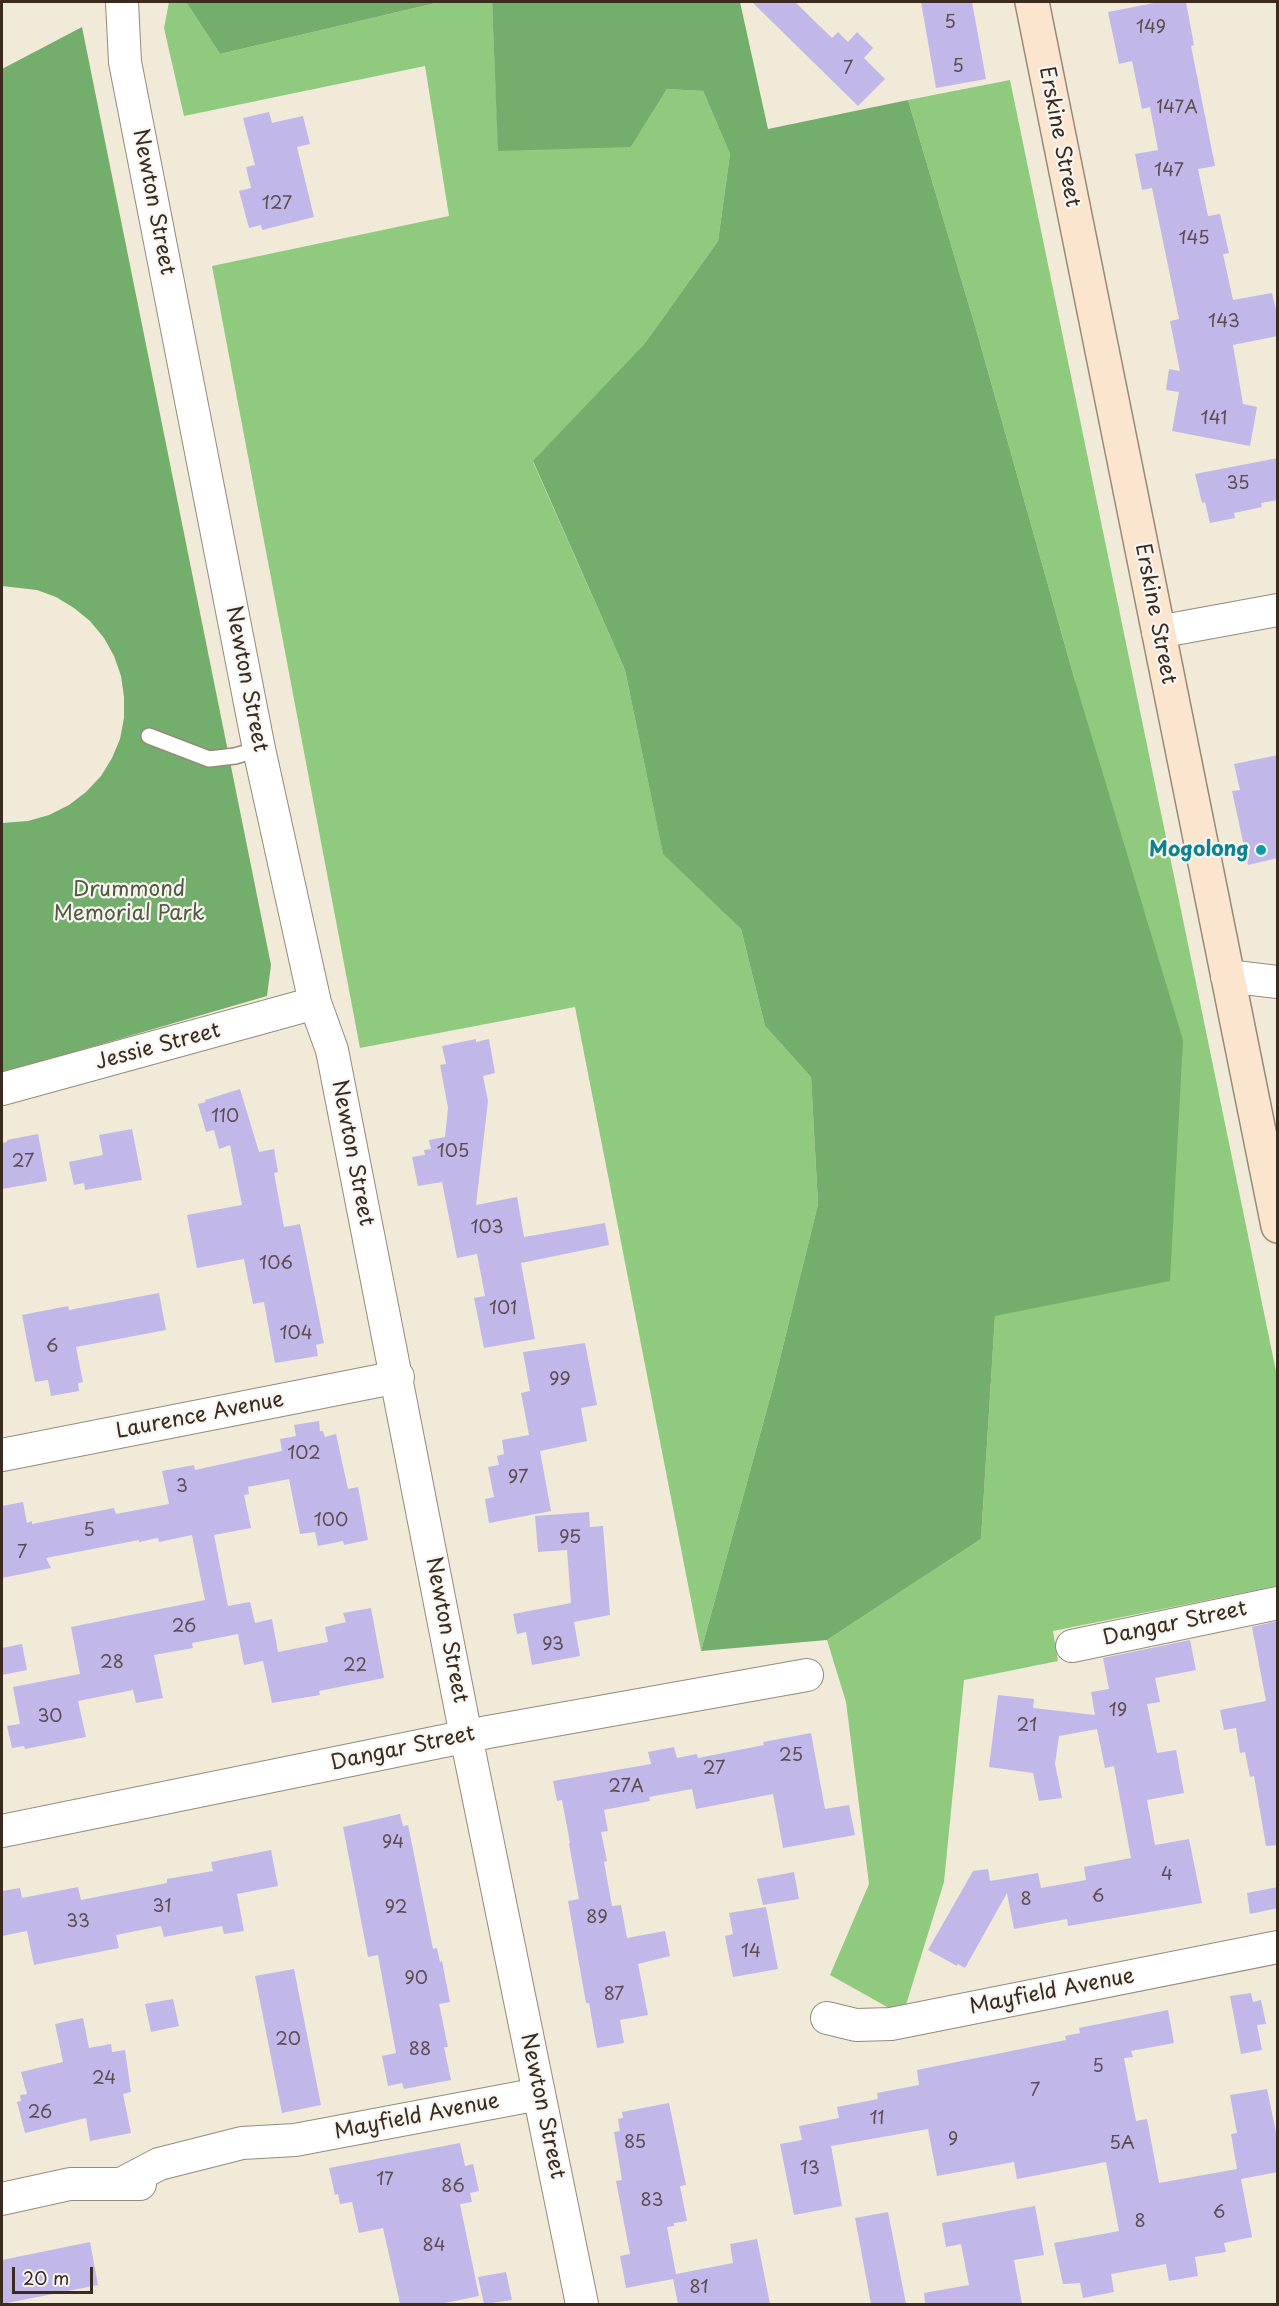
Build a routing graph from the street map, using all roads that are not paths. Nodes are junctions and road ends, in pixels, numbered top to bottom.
1 (122, 2) edge
2 (1032, 2) edge
3 (1278, 610) edge
4 (1158, 632) junction
5 (149, 736) dead end
6 (260, 749) junction
7 (1227, 976) junction
8 (1278, 982) edge
9 (315, 1004) junction
10 (2, 1089) edge
11 (1278, 1226) edge
12 (398, 1377) junction
13 (2, 1455) edge
14 (1278, 1603) edge
15 (1072, 1646) dead end
16 (807, 1675) dead end
17 (466, 1736) junction
18 (2, 1831) edge
19 (1278, 1947) edge
20 (826, 2018) dead end
21 (539, 2094) junction
22 (2, 2199) edge
23 (582, 2304) edge

1 - 6 street, Newton Street
2 - 4 street, Erskine Street
3 - 4 street
4 - 7 street, Erskine Street
5 - 6 lane
6 - 9 street, Newton Street
7 - 8 street
7 - 11 street, Erskine Street
9 - 10 street, Jessie Street
9 - 12 street, Newton Street
12 - 13 street, Laurence Avenue
12 - 17 street, Newton Street
14 - 15 street, Dangar Street
16 - 17 street, Dangar Street
17 - 18 street, Dangar Street
17 - 21 street, Newton Street
19 - 20 street, Mayfield Avenue
21 - 22 street, Mayfield Avenue
21 - 23 street, Newton Street

